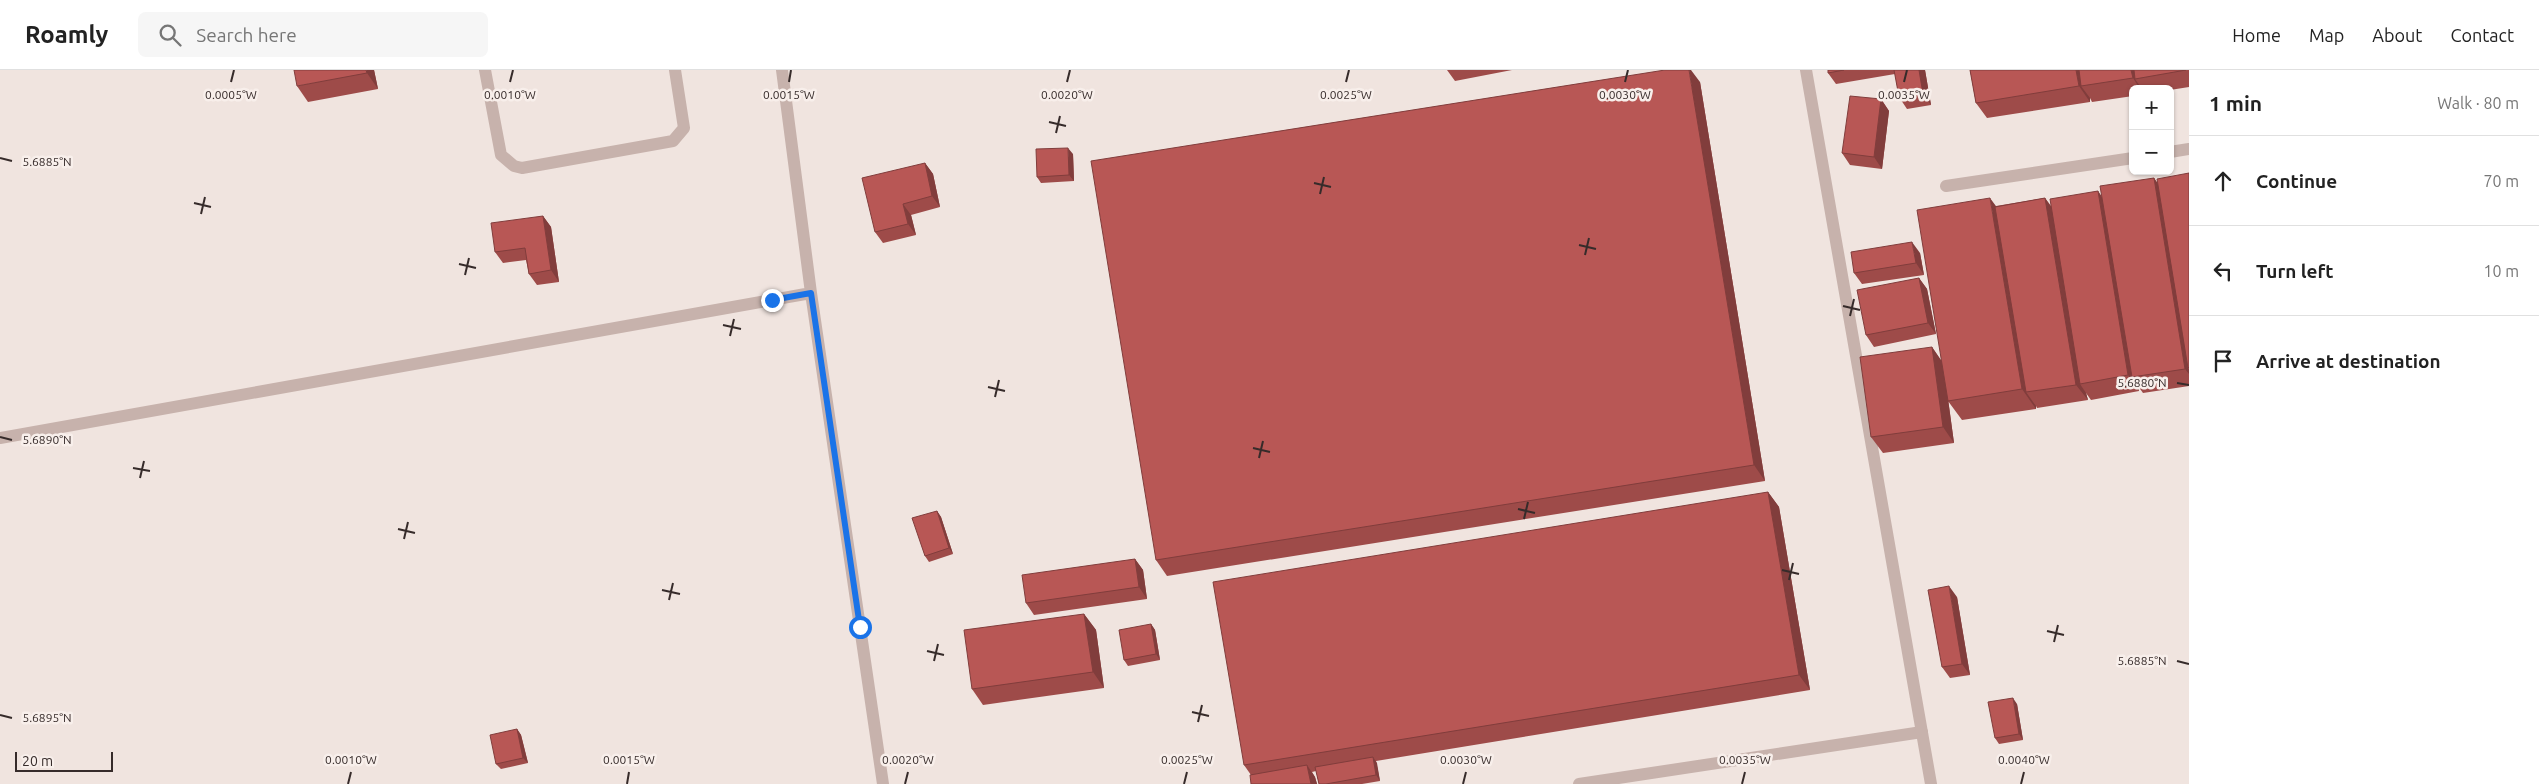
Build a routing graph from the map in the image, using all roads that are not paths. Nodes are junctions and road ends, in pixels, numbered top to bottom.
1 (485, 70) edge
2 (675, 70) edge
3 (782, 70) edge
4 (1806, 70) edge
5 (2189, 149) edge
6 (2174, 151) edge
7 (2129, 159) edge
8 (1946, 186) dead end
9 (811, 293) junction
10 (0, 438) edge
11 (1922, 732) junction
12 (883, 784) edge
13 (1579, 784) edge
14 (1931, 784) edge

1 - 2 street
3 - 9 street
4 - 11 street
5 - 6 street
7 - 8 street
9 - 10 street
9 - 12 street
11 - 13 street
11 - 14 street

